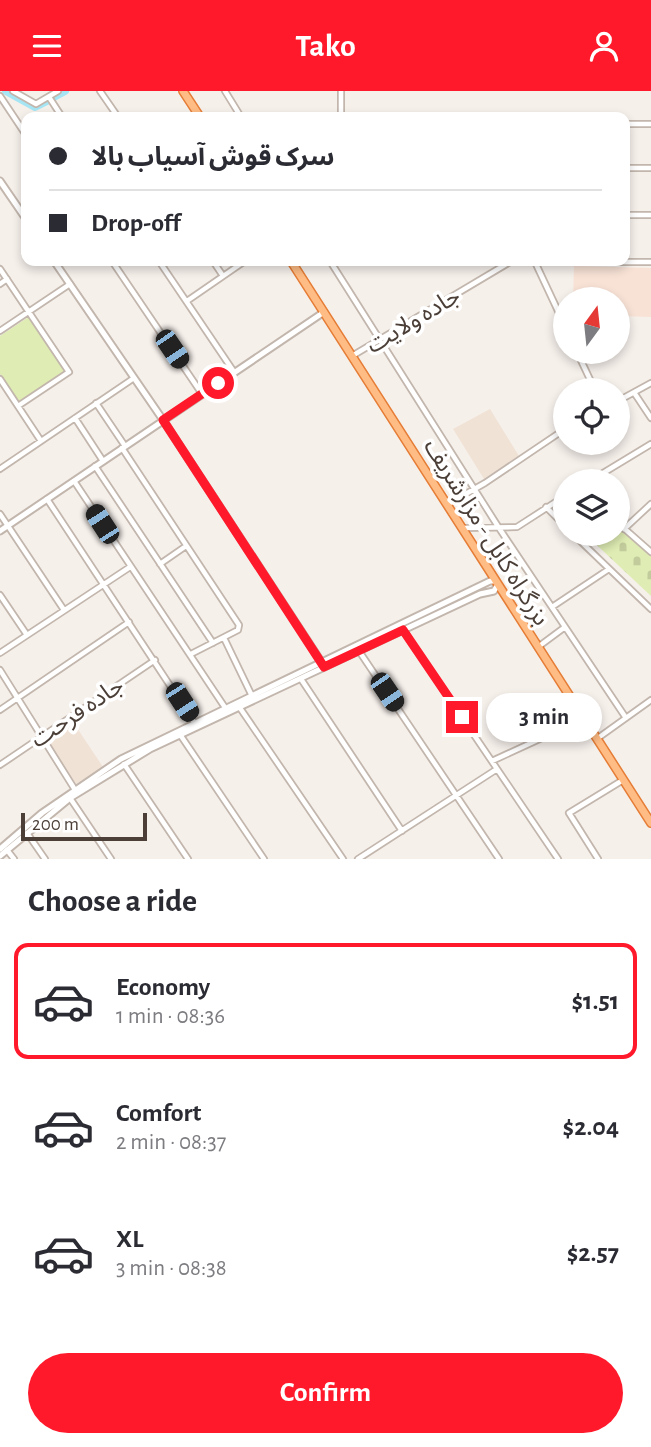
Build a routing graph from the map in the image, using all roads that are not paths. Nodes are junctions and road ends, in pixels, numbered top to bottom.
1 (13, 91) edge
2 (58, 91) edge
3 (100, 91) edge
4 (183, 91) edge
5 (225, 91) edge
6 (341, 91) edge
7 (0, 96) edge
8 (49, 97) junction
9 (59, 112) edge
10 (115, 112) edge
11 (197, 112) edge
12 (238, 112) edge
13 (341, 112) edge
14 (630, 124) edge
15 (651, 124) edge
16 (21, 128) edge
17 (630, 168) edge
18 (651, 168) edge
19 (0, 181) edge
20 (21, 212) edge
21 (630, 215) edge
22 (651, 215) edge
23 (630, 262) edge
24 (651, 263) edge
25 (57, 266) edge
26 (115, 266) edge
27 (162, 266) edge
28 (216, 266) edge
29 (238, 266) edge
30 (294, 266) edge
31 (333, 266) edge
32 (503, 266) edge
33 (535, 266) edge
34 (0, 269) edge
35 (223, 276) junction
36 (7, 279) junction
37 (0, 284) edge
38 (70, 284) junction
39 (187, 302) junction
40 (553, 302) edge
41 (29, 311) junction
42 (324, 312) junction
43 (0, 331) edge
44 (380, 340) junction
45 (352, 356) junction
46 (234, 372) junction
47 (134, 378) junction
48 (0, 379) edge
49 (651, 383) edge
50 (202, 394) junction
51 (635, 394) junction
52 (630, 396) edge
53 (96, 403) junction
54 (18, 406) junction
55 (75, 418) junction
56 (651, 418) edge
57 (163, 420) junction
58 (553, 437) edge
59 (41, 442) junction
60 (651, 444) edge
61 (123, 447) junction
62 (103, 461) junction
63 (95, 466) junction
64 (0, 468) edge
65 (610, 469) edge
66 (74, 481) junction
67 (474, 488) junction
68 (46, 498) junction
69 (553, 503) edge
70 (651, 504) edge
71 (448, 505) junction
72 (546, 507) junction
73 (0, 514) edge
74 (553, 514) edge
75 (630, 523) edge
76 (8, 525) junction
77 (463, 528) junction
78 (499, 528) junction
79 (0, 531) edge
80 (630, 534) edge
81 (186, 546) junction
82 (585, 546) edge
83 (651, 552) edge
84 (160, 564) junction
85 (130, 567) junction
86 (609, 569) junction
87 (104, 584) junction
88 (492, 584) junction
89 (488, 592) junction
90 (0, 595) edge
91 (505, 598) junction
92 (552, 607) junction
93 (651, 609) edge
94 (64, 611) junction
95 (129, 622) junction
96 (565, 627) junction
97 (403, 630) junction
98 (27, 635) junction
99 (224, 638) junction
100 (213, 643) junction
101 (537, 647) junction
102 (359, 651) junction
103 (0, 653) edge
104 (191, 654) junction
105 (155, 660) junction
106 (323, 664) junction
107 (0, 670) edge
108 (301, 679) junction
109 (252, 696) junction
110 (18, 698) junction
111 (651, 700) edge
112 (240, 708) junction
113 (226, 709) junction
114 (0, 710) edge
115 (584, 718) junction
116 (626, 718) junction
117 (196, 726) junction
118 (42, 735) junction
119 (181, 736) junction
120 (597, 739) junction
121 (123, 761) junction
122 (492, 761) junction
123 (0, 765) edge
124 (497, 769) junction
125 (623, 780) junction
126 (76, 792) junction
127 (69, 796) junction
128 (456, 796) junction
129 (651, 823) edge
130 (402, 831) junction
131 (27, 833) junction
132 (0, 849) edge
133 (7, 850) junction
134 (0, 856) edge
135 (14, 859) edge
136 (45, 859) edge
137 (111, 859) edge
138 (188, 859) edge
139 (264, 859) edge
140 (343, 859) edge
141 (358, 859) edge
142 (499, 859) edge
143 (558, 859) edge
144 (598, 859) edge

1 - 8 street
2 - 8 street
3 - 10 street
4 - 11 highway
5 - 12 street
6 - 13 street
7 - 16 street
8 - 9 street
14 - 15 street
17 - 18 street
19 - 20 street
21 - 22 street
23 - 24 street, جاده ولایت
25 - 38 street
26 - 50 street
27 - 39 street
28 - 35 street
29 - 35 street
30 - 42 highway, بزرگراه کابل - مزارشریف
31 - 44 street
32 - 44 street, جاده ولایت
33 - 40 street
34 - 36 street
35 - 39 street
36 - 37 street
36 - 41 street
38 - 41 street
38 - 47 street
39 - 46 street
41 - 43 street
41 - 54 street
42 - 45 highway, بزرگراه کابل - مزارشریف
42 - 46 street
44 - 45 street, جاده ولایت
44 - 67 street
45 - 71 highway, بزرگراه کابل - مزارشریف
46 - 50 street
47 - 53 street
47 - 57 street
48 - 54 street
49 - 51 street
50 - 57 street
51 - 52 street
51 - 56 street
53 - 55 street
53 - 61 street
54 - 59 street
55 - 59 street
55 - 62 street
57 - 61 street
57 - 106 street
58 - 67 street
59 - 64 street
60 - 65 street
61 - 62 street
61 - 81 street
62 - 63 street
63 - 66 street
63 - 84 street
66 - 68 street
66 - 85 street
67 - 71 street
67 - 78 street
68 - 76 street
68 - 87 street
69 - 72 street
70 - 75 street
71 - 77 highway, بزرگراه کابل - مزارشریف
72 - 74 street
72 - 78 street
73 - 76 street
76 - 79 street
76 - 94 street
77 - 78 street
77 - 88 highway, بزرگراه کابل - مزارشریف
78 - 92 street
80 - 83 street
81 - 84 street
81 - 99 street
82 - 86 street
84 - 100 street
85 - 87 street
85 - 104 street
86 - 92 street
86 - 93 street
87 - 94 street
87 - 95 street
88 - 89 street
88 - 91 highway, بزرگراه کابل - مزارشریف
88 - 106 street
89 - 91 street
89 - 97 street
90 - 98 street
91 - 101 highway, بزرگراه کابل - مزارشریف
92 - 96 street
94 - 98 street
95 - 105 street
95 - 110 street
96 - 101 street
96 - 116 street
97 - 102 street
97 - 122 street
98 - 103 street
99 - 100 street
99 - 109 street
100 - 104 street
101 - 115 highway, بزرگراه کابل - مزارشریف
102 - 106 street
102 - 128 street
104 - 113 street
105 - 117 street
105 - 118 street, جاده فرحت
106 - 108 street
106 - 109 street
107 - 110 street
108 - 112 street
108 - 130 street
109 - 113 street
110 - 114 street
110 - 118 street
111 - 116 street
112 - 117 street
112 - 140 street
113 - 117 street
115 - 120 highway, بزرگراه کابل - مزارشریف
115 - 122 street
116 - 120 street
117 - 119 street
117 - 121 street
118 - 123 street, جاده فرحت
118 - 126 street
119 - 121 street
119 - 139 street
120 - 125 highway, بزرگراه کابل - مزارشریف
121 - 126 street
121 - 138 street
122 - 124 street
124 - 128 street
124 - 143 street
125 - 129 highway, بزرگراه کابل - مزارشریف
125 - 144 street
126 - 127 street
127 - 131 street
127 - 132 street
127 - 137 street
128 - 130 street
128 - 142 street
130 - 141 street
131 - 133 street
131 - 136 street
133 - 134 street
133 - 135 street

